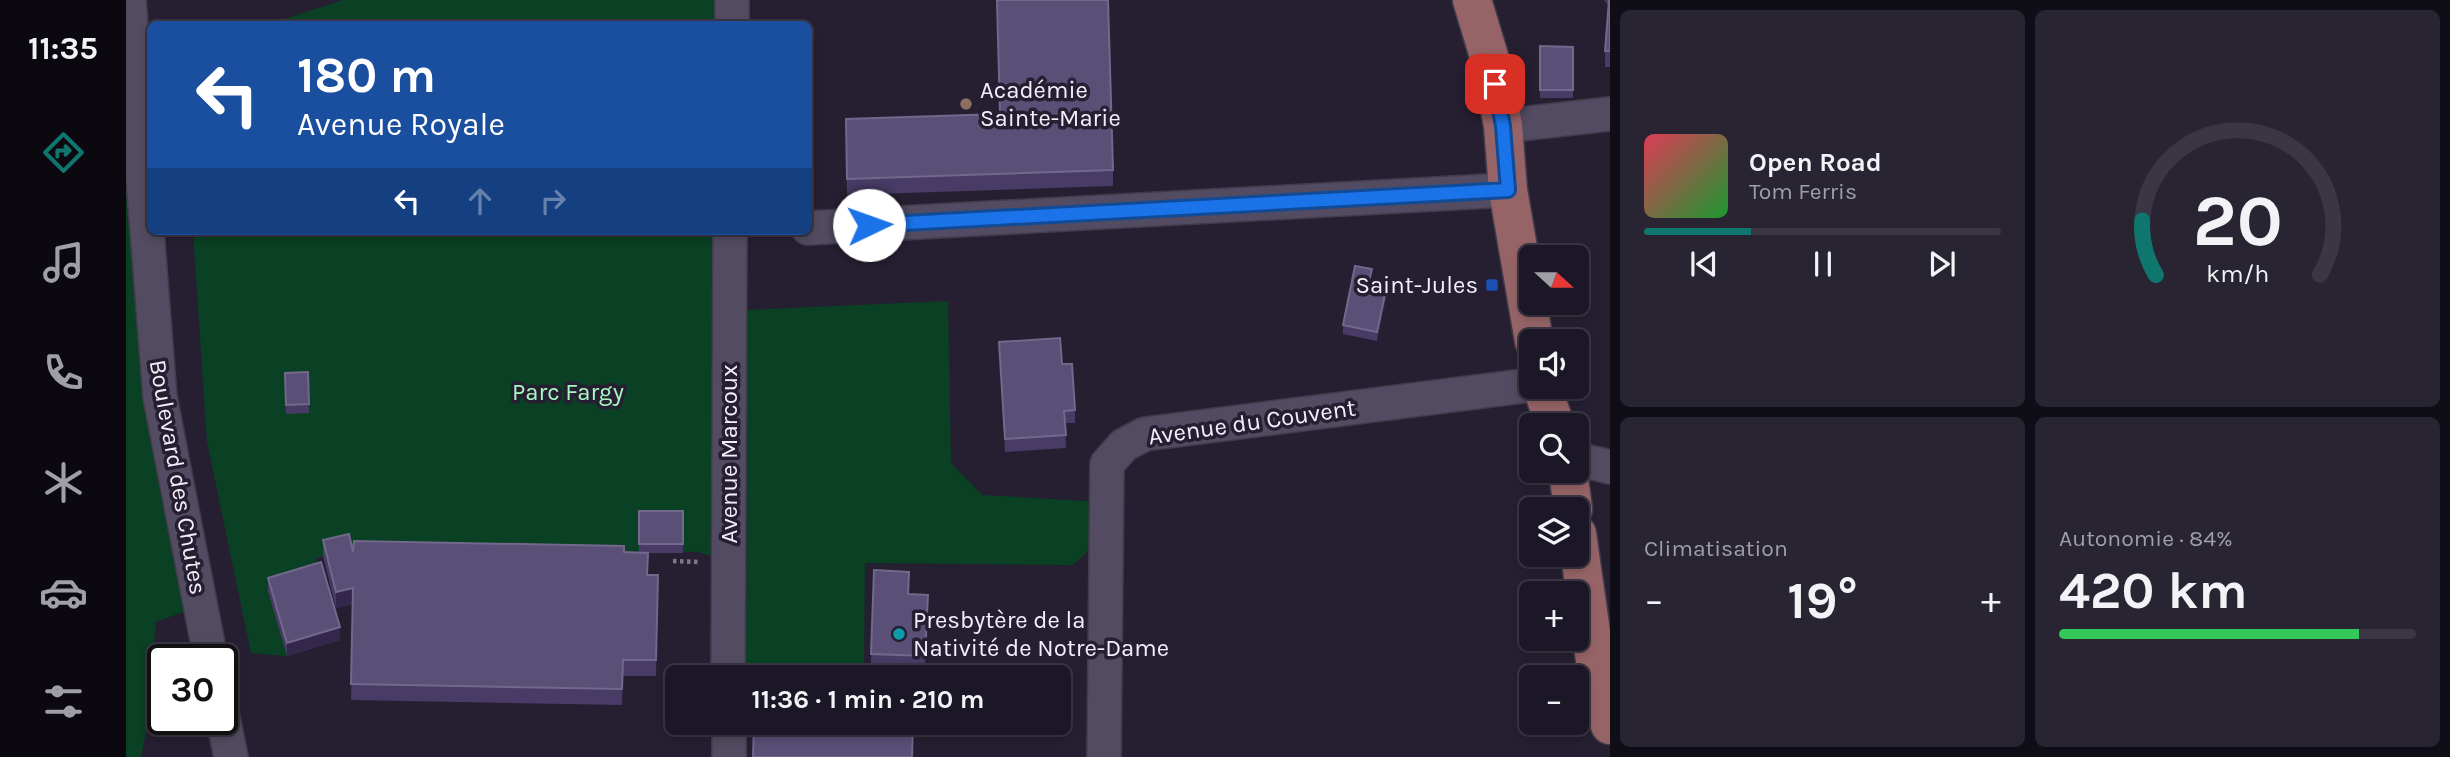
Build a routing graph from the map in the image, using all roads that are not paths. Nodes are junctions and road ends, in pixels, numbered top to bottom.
1 (129, 0) edge
2 (732, 0) edge
3 (1472, 0) edge
4 (732, 21) edge
5 (1610, 114) edge
6 (1503, 126) junction
7 (1508, 190) junction
8 (812, 228) edge
9 (147, 231) edge
10 (147, 235) edge
11 (730, 235) edge
12 (1532, 329) edge
13 (1519, 387) edge
14 (1589, 461) edge
15 (1610, 467) edge
16 (1582, 567) edge
17 (208, 644) edge
18 (728, 665) edge
19 (1610, 724) edge
20 (226, 735) edge
21 (729, 735) edge
22 (231, 757) edge
23 (729, 757) edge
24 (1104, 757) edge

1 - 9 street, Boulevard des Chutes
2 - 4 street
3 - 6 main road
5 - 6 street
6 - 7 main road
7 - 8 street
7 - 12 main road
10 - 17 street, Boulevard des Chutes
11 - 18 street, Avenue Marcoux
13 - 24 street, Avenue du Couvent
14 - 15 street
16 - 19 main road
20 - 22 street
21 - 23 street

